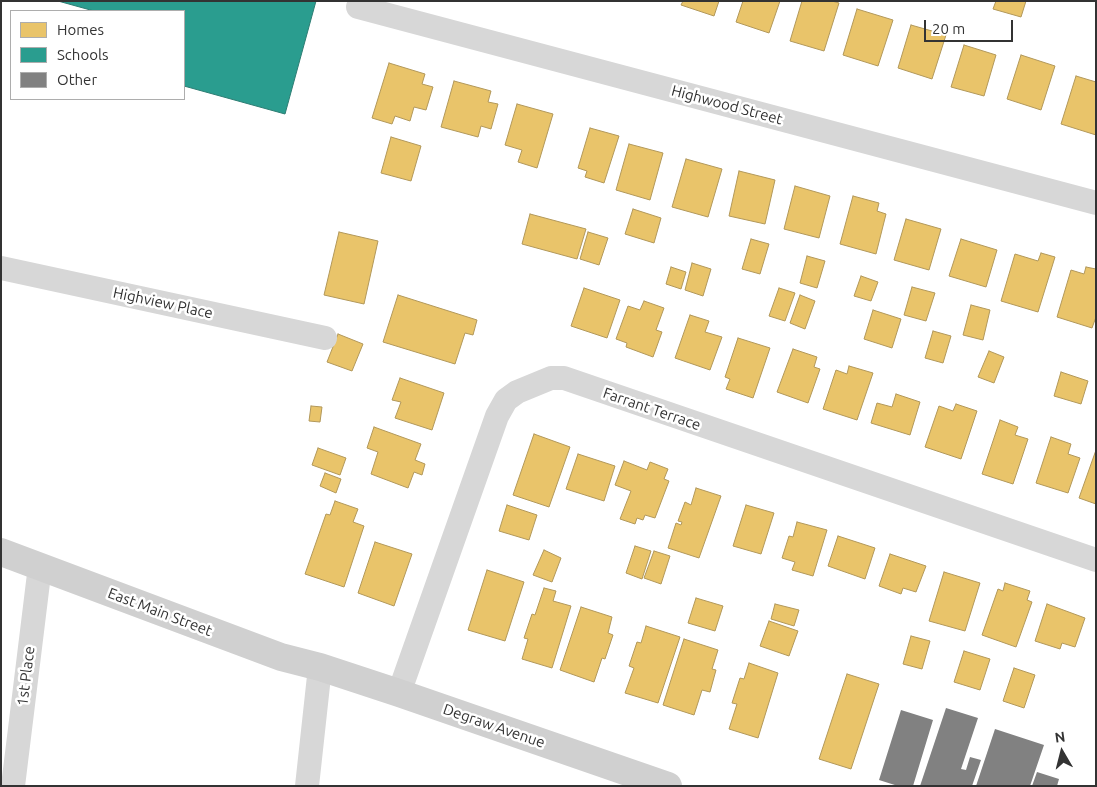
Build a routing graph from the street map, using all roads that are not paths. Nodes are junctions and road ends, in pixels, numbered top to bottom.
1 (358, 7) dead end
2 (1096, 203) edge
3 (1, 268) edge
4 (325, 338) dead end
5 (1, 552) edge
6 (1096, 560) edge
7 (40, 566) junction
8 (320, 667) junction
9 (398, 693) junction
10 (624, 778) edge
11 (13, 786) edge
12 (307, 786) edge
13 (668, 786) edge

1 - 2 street, Highwood Street
3 - 4 street, Highview Place
5 - 7 main road, East Main Street
6 - 9 street, Farrant Terrace
7 - 8 main road, East Main Street
7 - 11 street, 1st Place
8 - 9 main road, Degraw Avenue
8 - 12 street
9 - 10 main road, Degraw Avenue
10 - 13 main road, Degraw Avenue

